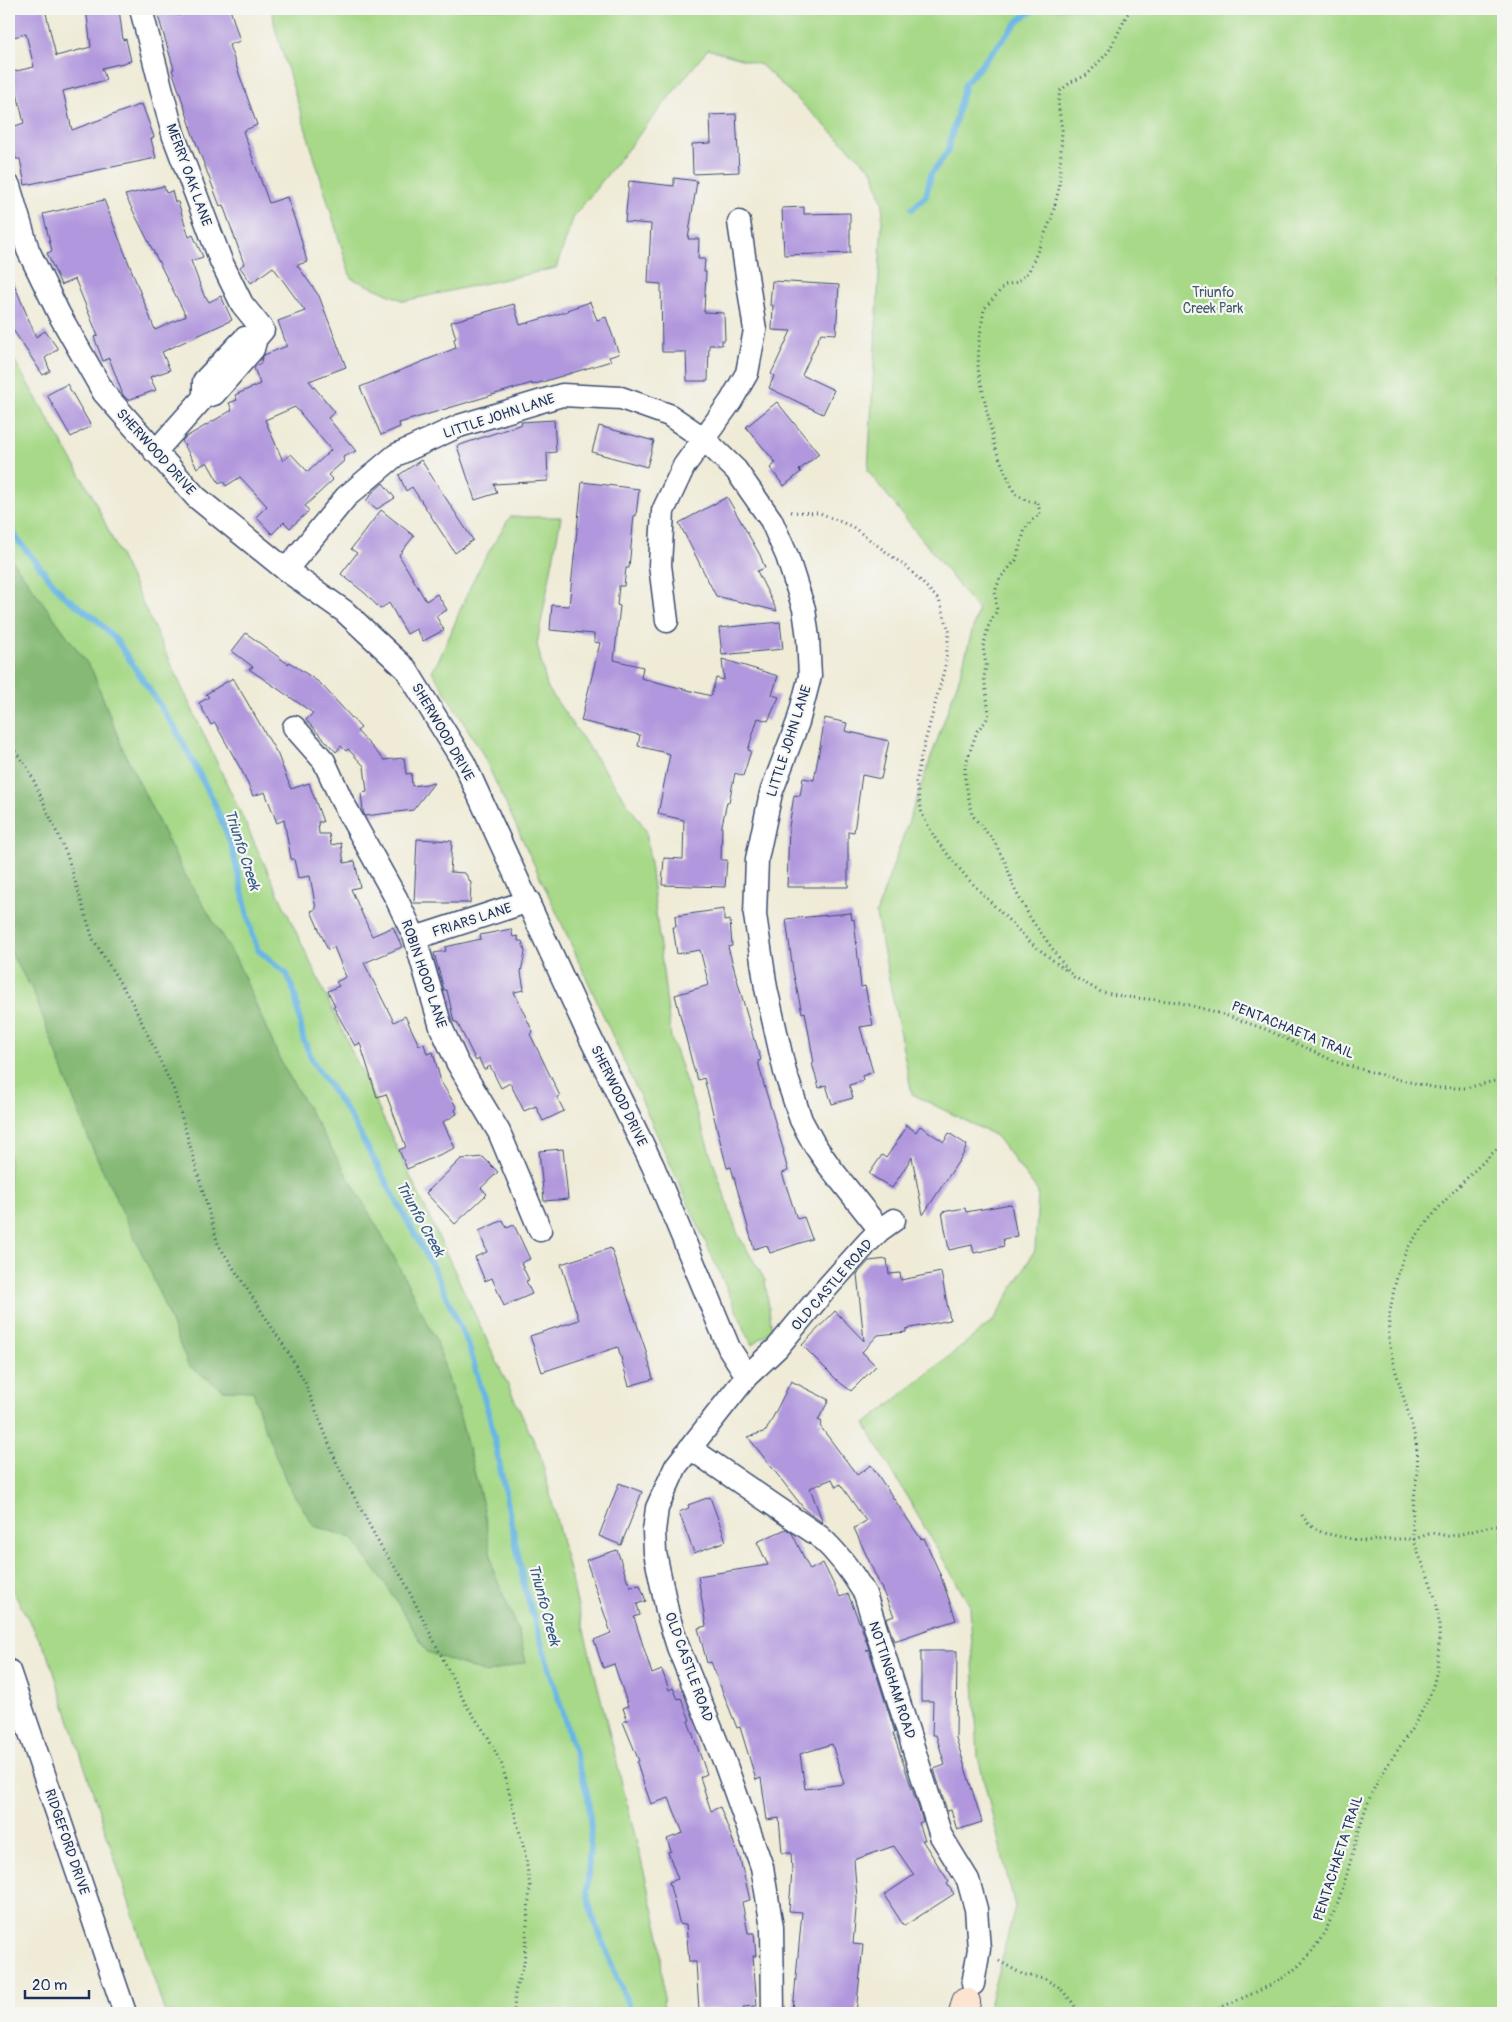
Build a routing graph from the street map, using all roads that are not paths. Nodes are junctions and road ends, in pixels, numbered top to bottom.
1 (141, 9) edge
2 (9, 186) edge
3 (739, 222) dead end
4 (703, 438) junction
5 (155, 452) junction
6 (286, 570) junction
7 (668, 621) dead end
8 (294, 727) dead end
9 (529, 901) junction
10 (415, 938) junction
11 (887, 1225) joint
12 (540, 1230) dead end
13 (747, 1376) junction
14 (690, 1448) junction
15 (9, 1671) edge
16 (967, 2000) edge
17 (125, 2013) edge
18 (773, 2013) edge

1 - 5 street, MERRY OAK LANE
2 - 5 street, SHERWOOD DRIVE
3 - 4 street
4 - 6 street, LITTLE JOHN LANE
4 - 7 street
4 - 11 street, LITTLE JOHN LANE
5 - 6 street, SHERWOOD DRIVE
6 - 9 street, SHERWOOD DRIVE
8 - 10 street, ROBIN HOOD LANE
9 - 10 street, FRIARS LANE
9 - 13 street, SHERWOOD DRIVE
10 - 12 street, ROBIN HOOD LANE
11 - 13 street, OLD CASTLE ROAD
13 - 14 street, OLD CASTLE ROAD
14 - 16 street, NOTTINGHAM ROAD
14 - 18 street, OLD CASTLE ROAD
15 - 17 street, RIDGEFORD DRIVE

